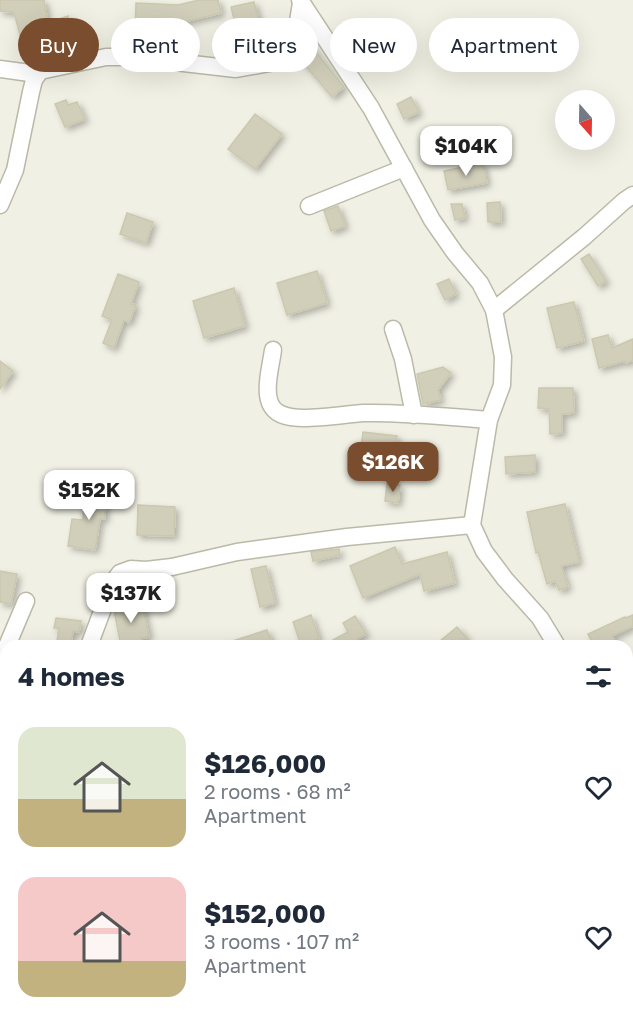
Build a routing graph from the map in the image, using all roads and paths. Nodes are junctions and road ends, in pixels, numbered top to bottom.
1 (301, 1) edge
2 (0, 69) edge
3 (37, 74) junction
4 (404, 168) junction
5 (633, 195) edge
6 (0, 205) edge
7 (309, 206) dead end
8 (494, 310) junction
9 (393, 329) dead end
10 (273, 351) dead end
11 (414, 414) junction
12 (489, 420) junction
13 (472, 525) junction
14 (26, 601) dead end
15 (10, 640) edge
16 (91, 640) edge
17 (553, 640) edge

1 - 3 street
1 - 4 street
2 - 3 street
3 - 6 street
4 - 7 street
4 - 8 street
5 - 8 street
8 - 12 street
9 - 11 street
10 - 11 street
11 - 12 street
12 - 13 street
13 - 16 street
13 - 17 street
14 - 15 street

